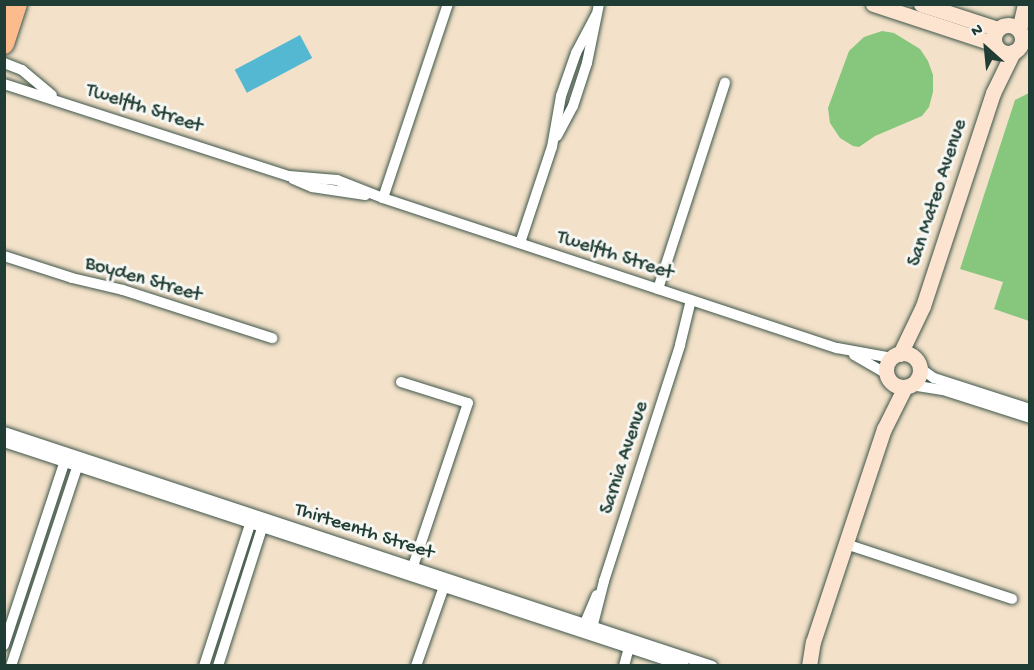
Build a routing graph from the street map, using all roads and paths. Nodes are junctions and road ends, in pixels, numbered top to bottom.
1 (17, 4) edge
2 (448, 4) edge
3 (873, 4) edge
4 (921, 4) edge
5 (1018, 4) edge
6 (1025, 4) edge
7 (597, 10) edge
8 (1015, 31) edge
9 (4, 44) edge
10 (1010, 49) edge
11 (4, 63) edge
12 (725, 83) dead end
13 (4, 84) edge
14 (56, 99) junction
15 (383, 198) junction
16 (520, 243) junction
17 (4, 256) edge
18 (658, 289) junction
19 (695, 301) junction
20 (923, 306) junction
21 (272, 338) dead end
22 (837, 348) junction
23 (896, 356) junction
24 (918, 364) junction
25 (401, 382) dead end
26 (898, 382) junction
27 (1029, 409) edge
28 (1029, 418) edge
29 (4, 432) edge
30 (4, 442) edge
31 (66, 458) junction
32 (79, 462) junction
33 (252, 519) junction
34 (264, 523) junction
35 (846, 544) junction
36 (412, 571) junction
37 (443, 581) junction
38 (1011, 599) dead end
39 (587, 629) junction
40 (813, 642) junction
41 (633, 644) junction
42 (4, 645) edge
43 (11, 666) edge
44 (204, 666) edge
45 (218, 666) edge
46 (416, 666) edge
47 (624, 666) edge
48 (629, 666) edge
49 (684, 666) edge
50 (712, 666) edge
51 (802, 666) edge
52 (809, 666) edge

1 - 9 highway
2 - 15 street
3 - 10 street
4 - 8 street
5 - 8 street
6 - 8 street
7 - 16 street
8 - 10 street
8 - 10 street
10 - 20 street, San Mateo Avenue
11 - 14 street, Twelfth Street
12 - 18 street
13 - 14 street, Twelfth Street
14 - 15 street, Twelfth Street
15 - 16 street, Twelfth Street
16 - 18 street, Twelfth Street
17 - 21 street, Boyden Street
18 - 19 street, Twelfth Street
19 - 22 street, Twelfth Street
19 - 39 street, Sarnia Avenue
20 - 23 street, San Mateo Avenue
20 - 24 street, San Mateo Avenue
22 - 23 street, Twelfth Street
22 - 26 street, Twelfth Street
23 - 24 street
23 - 26 street
24 - 26 street
24 - 27 street
25 - 36 street
26 - 28 street, Twelfth Street
26 - 35 street
29 - 31 street, Thirteenth Street
30 - 31 street, Thirteenth Street
31 - 32 street, Thirteenth Street
31 - 42 street
32 - 33 street, Thirteenth Street
32 - 43 street
33 - 34 street, Thirteenth Street
33 - 44 street
34 - 36 street, Thirteenth Street
34 - 45 street
35 - 38 street
35 - 40 street
36 - 37 street, Thirteenth Street
37 - 39 street, Thirteenth Street
37 - 46 street
39 - 41 street, Thirteenth Street
40 - 51 street
40 - 52 street
41 - 47 street
41 - 48 street
41 - 49 street, Thirteenth Street
41 - 50 street, Thirteenth Street

